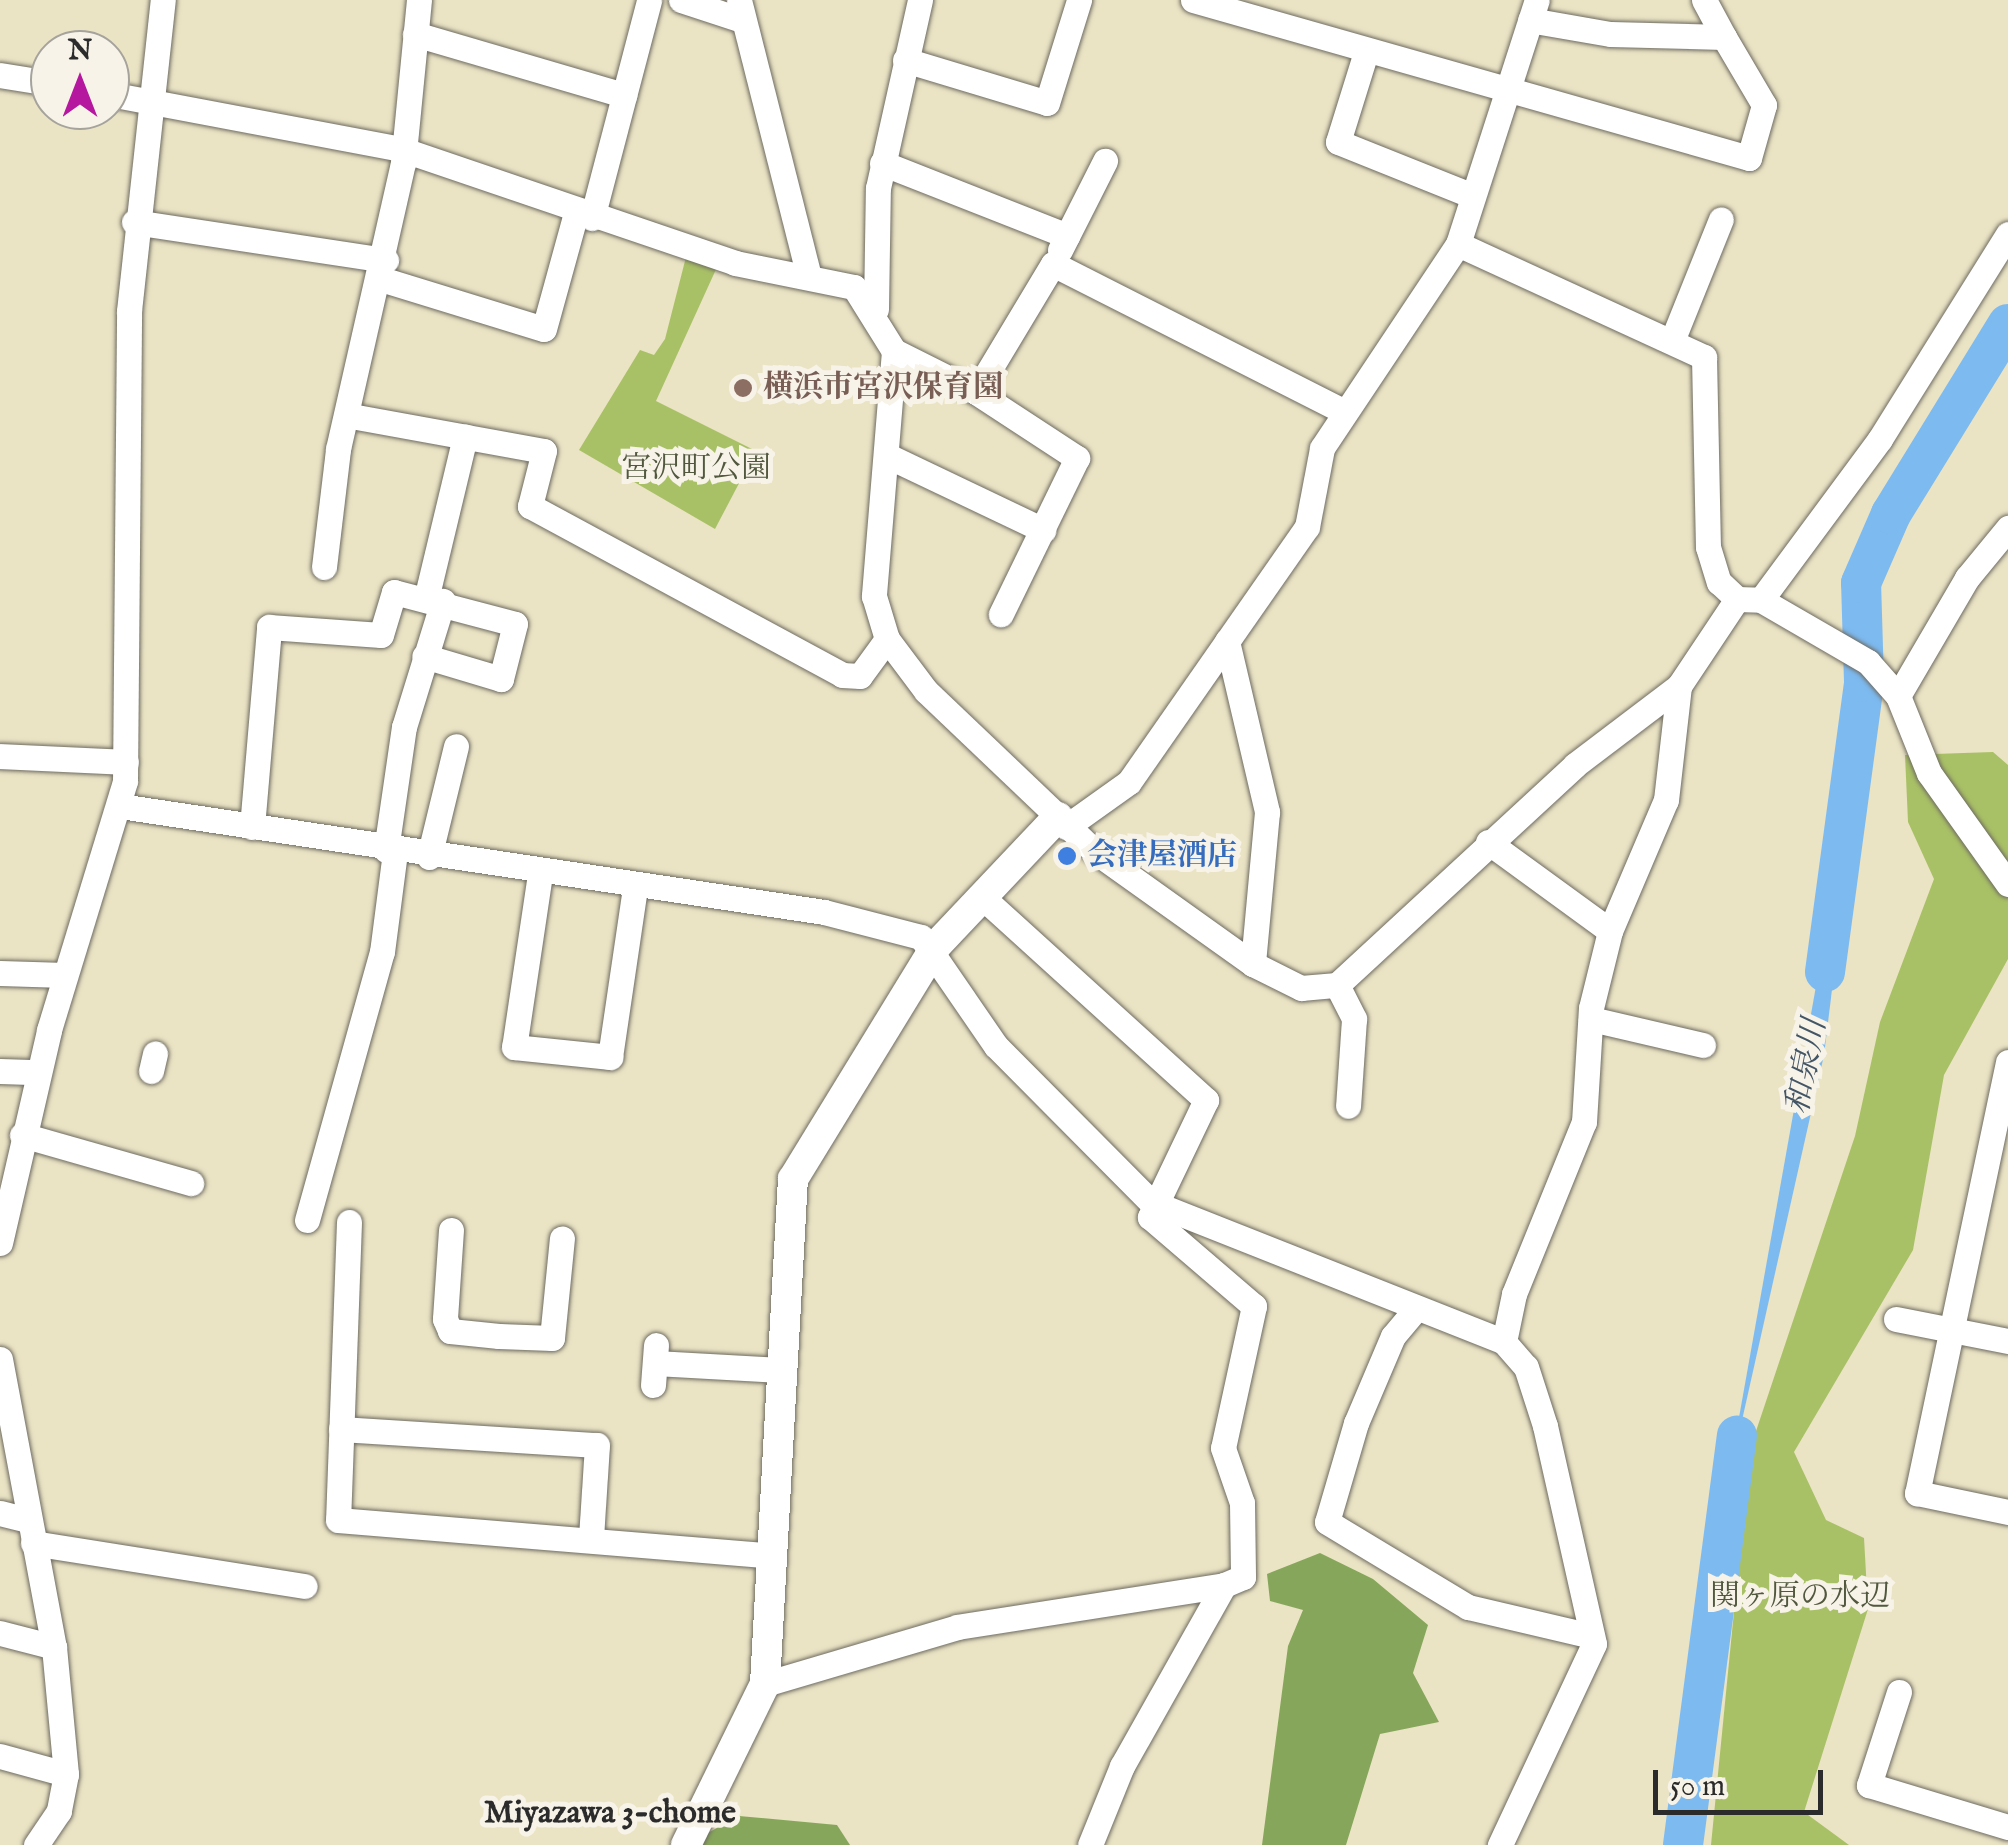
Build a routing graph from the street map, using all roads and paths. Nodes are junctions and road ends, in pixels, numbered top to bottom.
1 (163, 0) edge
2 (419, 0) edge
3 (649, 0) edge
4 (681, 0) edge
5 (920, 0) edge
6 (1080, 0) edge
7 (1194, 0) edge
8 (1704, 0) edge
9 (740, 10) edge
10 (1533, 10) edge
11 (414, 34) junction
12 (1724, 37) junction
13 (1366, 52) junction
14 (905, 60) junction
15 (0, 75) edge
16 (30, 80) edge
17 (1505, 93) junction
18 (624, 95) junction
19 (130, 98) edge
20 (147, 101) junction
21 (401, 149) junction
22 (1106, 161) dead end
23 (882, 163) junction
24 (1473, 196) junction
25 (584, 215) junction
26 (1721, 218) dead end
27 (134, 222) junction
28 (2008, 234) edge
29 (1067, 236) junction
30 (1458, 244) junction
31 (1053, 264) junction
32 (384, 270) junction
33 (808, 273) junction
34 (876, 309) junction
35 (1672, 341) junction
36 (894, 350) junction
37 (976, 392) junction
38 (1345, 412) junction
39 (351, 416) junction
40 (466, 437) junction
41 (890, 458) junction
42 (2008, 528) edge
43 (1043, 530) junction
44 (324, 566) dead end
45 (435, 598) junction
46 (1749, 600) junction
47 (1001, 614) dead end
48 (887, 639) junction
49 (1227, 641) junction
50 (424, 656) junction
51 (1679, 686) junction
52 (1898, 696) junction
53 (456, 746) dead end
54 (0, 756) edge
55 (126, 762) junction
56 (120, 806) junction
57 (1062, 822) junction
58 (252, 828) junction
59 (1488, 842) junction
60 (391, 851) junction
61 (429, 857) junction
62 (540, 874) junction
63 (2008, 884) edge
64 (634, 888) junction
65 (981, 896) junction
66 (1610, 931) junction
67 (936, 948) junction
68 (1253, 964) junction
69 (0, 973) edge
70 (65, 975) junction
71 (1338, 984) junction
72 (1590, 1019) junction
73 (1704, 1044) dead end
74 (2008, 1062) edge
75 (0, 1071) edge
76 (38, 1072) junction
77 (1348, 1106) dead end
78 (2003, 1111) edge
79 (22, 1135) junction
80 (192, 1182) dead end
81 (1150, 1202) junction
82 (308, 1220) dead end
83 (349, 1222) dead end
84 (451, 1230) dead end
85 (562, 1238) dead end
86 (0, 1243) edge
87 (1415, 1310) junction
88 (1896, 1319) dead end
89 (1950, 1330) junction
90 (1504, 1342) junction
91 (2008, 1342) edge
92 (0, 1360) edge
93 (655, 1364) dead end
94 (780, 1370) junction
95 (341, 1428) junction
96 (0, 1512) edge
97 (2008, 1512) edge
98 (31, 1532) junction
99 (591, 1537) junction
100 (774, 1556) junction
101 (1224, 1584) junction
102 (305, 1586) dead end
103 (0, 1632) edge
104 (1592, 1636) junction
105 (54, 1647) junction
106 (765, 1684) junction
107 (1899, 1692) dead end
108 (0, 1756) edge
109 (66, 1774) junction
110 (2008, 1828) edge
111 (36, 1845) edge
112 (686, 1845) edge
113 (1090, 1845) edge
114 (1500, 1845) edge

1 - 20 street
2 - 11 street
3 - 18 street
4 - 9 street
5 - 14 street
6 - 14 street
7 - 13 street
8 - 12 street
9 - 33 street
10 - 12 street
10 - 17 street
11 - 18 street
11 - 21 street
12 - 17 street
13 - 17 street
13 - 24 street
14 - 23 street
15 - 16 street
17 - 24 street
18 - 25 street
19 - 20 street
20 - 21 street
20 - 27 street
21 - 25 street
21 - 32 street
22 - 29 street
23 - 29 street
23 - 34 street
24 - 30 street
25 - 32 street
25 - 33 street
26 - 35 street
27 - 32 street
27 - 55 street
28 - 46 street
29 - 31 street
30 - 35 street
30 - 38 street
31 - 37 street
31 - 38 street
32 - 39 street
33 - 34 street
34 - 36 street
35 - 46 street
36 - 37 street
36 - 41 street
37 - 43 street
38 - 49 street
39 - 40 street
39 - 44 street
40 - 45 street
40 - 48 street
41 - 43 street
41 - 48 street
42 - 52 street
43 - 47 street
45 - 50 street
45 - 50 street
45 - 58 street
46 - 51 street
46 - 52 street
48 - 57 street
49 - 57 street
49 - 68 street
50 - 60 street
51 - 59 street
51 - 66 street
52 - 63 street
53 - 61 street
54 - 55 street
55 - 56 street
56 - 58 street
56 - 70 street
57 - 65 street
57 - 68 street
58 - 60 street
59 - 66 street
59 - 71 street
60 - 61 street
60 - 82 street
61 - 62 street
62 - 64 street
62 - 64 street
64 - 67 street
65 - 67 street
65 - 81 street
66 - 72 street
67 - 81 street
67 - 94 street
68 - 71 street
69 - 70 street
70 - 76 street
71 - 77 street
72 - 73 street
72 - 90 street
74 - 78 street
75 - 76 street
76 - 79 street
78 - 89 street
79 - 80 street
79 - 86 street
81 - 87 street
81 - 101 street
83 - 95 street
84 - 85 street
87 - 90 street
87 - 104 street
88 - 89 street
89 - 91 street
89 - 97 street
90 - 104 street
92 - 98 street
93 - 94 street
94 - 100 street
95 - 99 street
95 - 99 street
96 - 98 street
98 - 102 street
98 - 105 street
99 - 100 street
100 - 106 street
101 - 106 street
101 - 113 street
103 - 105 street
104 - 114 street
105 - 109 street
106 - 112 street
107 - 110 street
108 - 109 street
109 - 111 street

